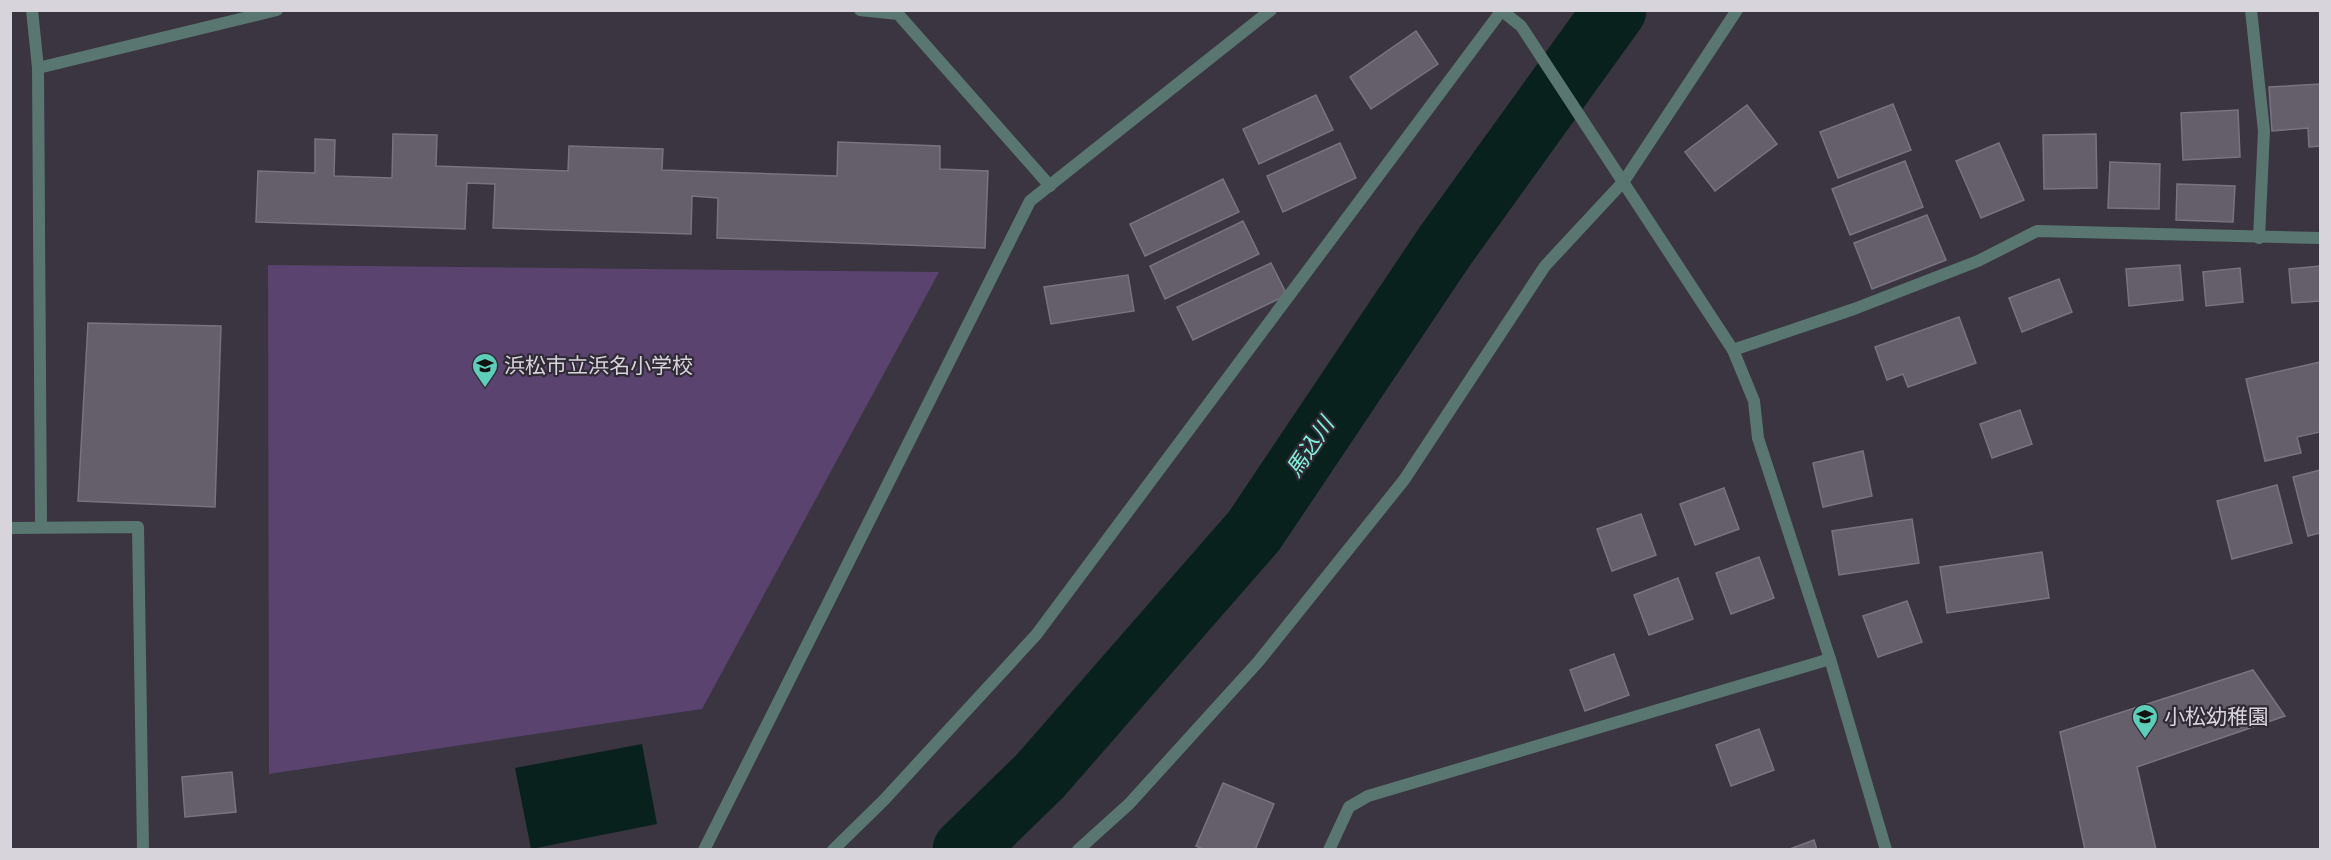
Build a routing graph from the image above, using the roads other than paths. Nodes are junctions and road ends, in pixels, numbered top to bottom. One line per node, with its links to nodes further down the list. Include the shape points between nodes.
1 (32, 10): 8 (street)
2 (277, 10): 8 (street)
3 (860, 10): 10 (street, via 898,14)
4 (1271, 10): 10 (street)
5 (1737, 10): 9 (street)
6 (2251, 10): 11 (street, via 2264,131)
7 (1501, 11): 9 (street, via 1521,26); 19 (street, via 1036,635 884,800)
8 (38, 68): 14 (street)
9 (1624, 181): 13 (street); 20 (street, via 1545,266 1404,480 1258,662 1129,804)
10 (1050, 186): 18 (street, via 1030,201)
11 (2259, 238): 12 (street); 13 (street, via 2037,231 1947,273)
12 (2320, 238)
13 (1733, 350): 16 (street, via 1754,401 1758,438)
14 (41, 527): 15 (street); 17 (street, via 138,526)
15 (10, 528)
16 (1830, 659): 21 (street, via 1368,796 1348,807); 22 (street)
17 (143, 849)
18 (704, 849)
19 (833, 849)
20 (1078, 849)
21 (1329, 849)
22 (1886, 849)

